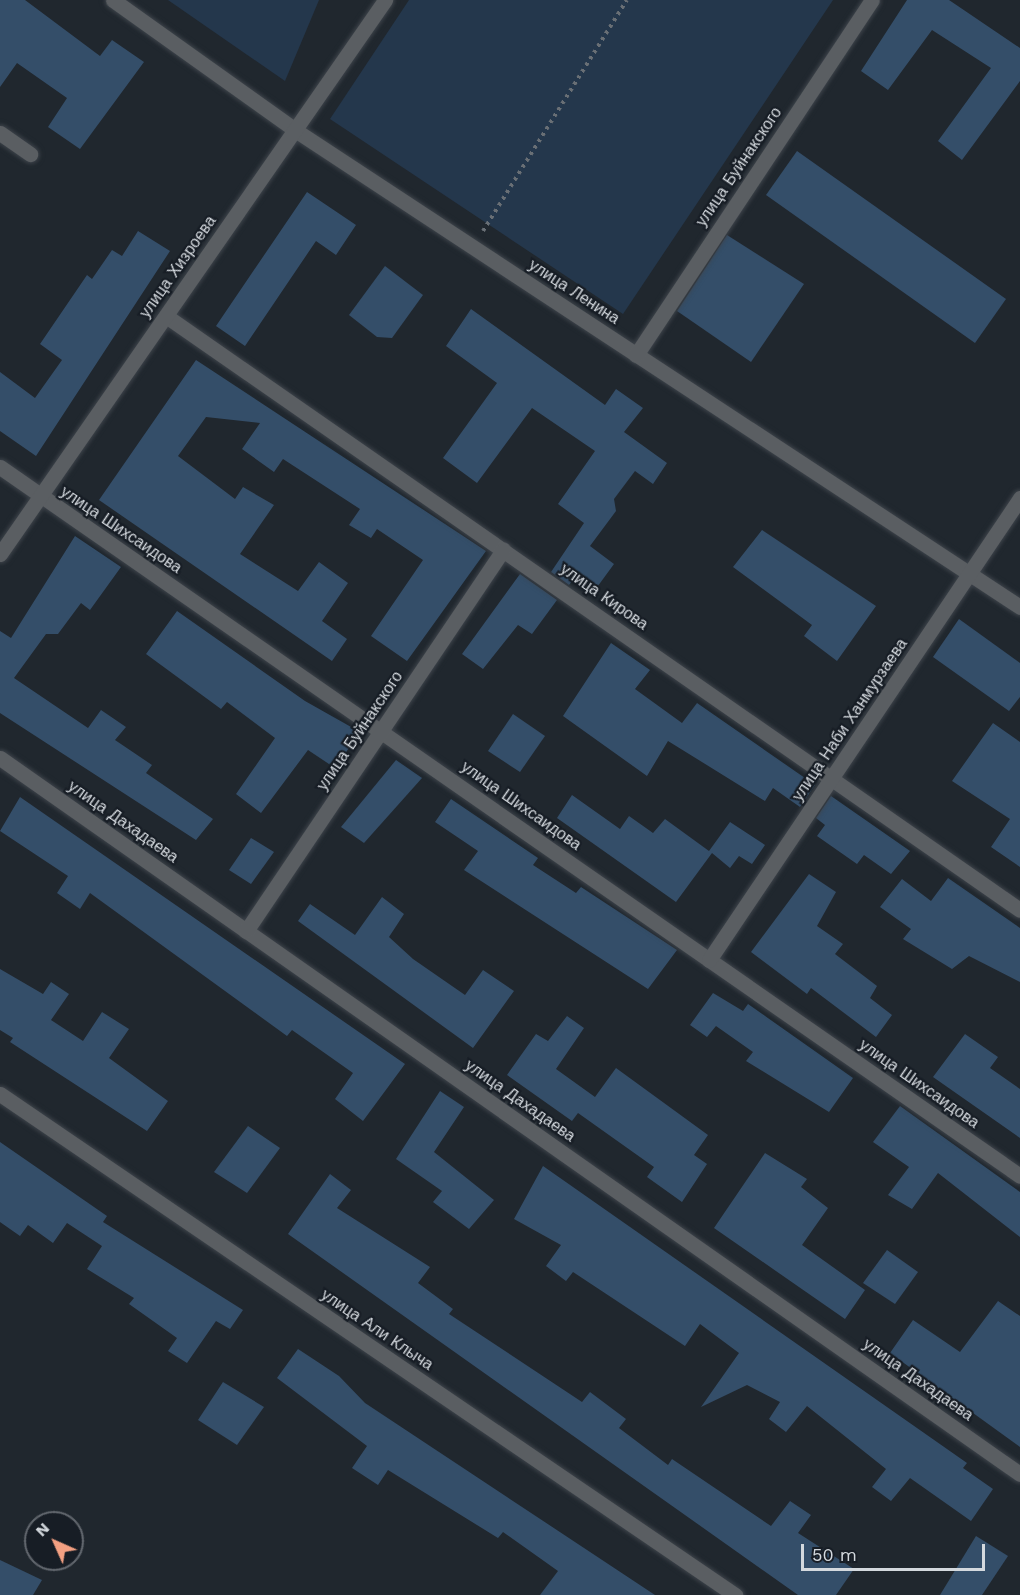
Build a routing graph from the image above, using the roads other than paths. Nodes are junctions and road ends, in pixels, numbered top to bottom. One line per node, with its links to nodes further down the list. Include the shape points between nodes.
1 (113, 0): 4 (street, улица Ленина)
2 (385, 0): 4 (street, улица Хизроева)
3 (872, 0): 8 (street, улица Буйнакского)
4 (295, 130): 7 (street, улица Хизроева); 8 (street, улица Ленина)
5 (0, 133): 6 (street)
6 (30, 154)
7 (165, 316): 10 (street, улица Хизроева); 12 (street, улица Кирова)
8 (636, 355): 14 (street, улица Ленина)
9 (0, 467): 10 (street, улица Шихсаидова)
10 (40, 496): 13 (street, улица Хизроева); 16 (street, улица Шихсаидова)
11 (1020, 498): 14 (street, улица Наби Ханмурзаева)
12 (503, 550): 16 (street, улица Буйнакского); 18 (street, улица Кирова)
13 (0, 554)
14 (970, 574): 15 (street, улица Ленина); 18 (street, улица Наби Ханмурзаева)
15 (1020, 607)
16 (382, 731): 20 (street, улица Буйнакского); 21 (street, улица Шихсаидова)
17 (0, 758): 20 (street, улица Дахадаева)
18 (832, 778): 19 (street, улица Кирова); 21 (street, улица Наби Ханмурзаева)
19 (1020, 910)
20 (246, 931): 24 (street, улица Дахадаева)
21 (709, 960): 23 (street, улица Шихсаидова)
22 (0, 1094): 25 (street, улица Али Клыча)
23 (1020, 1176)
24 (1020, 1474)
25 (735, 1595)

